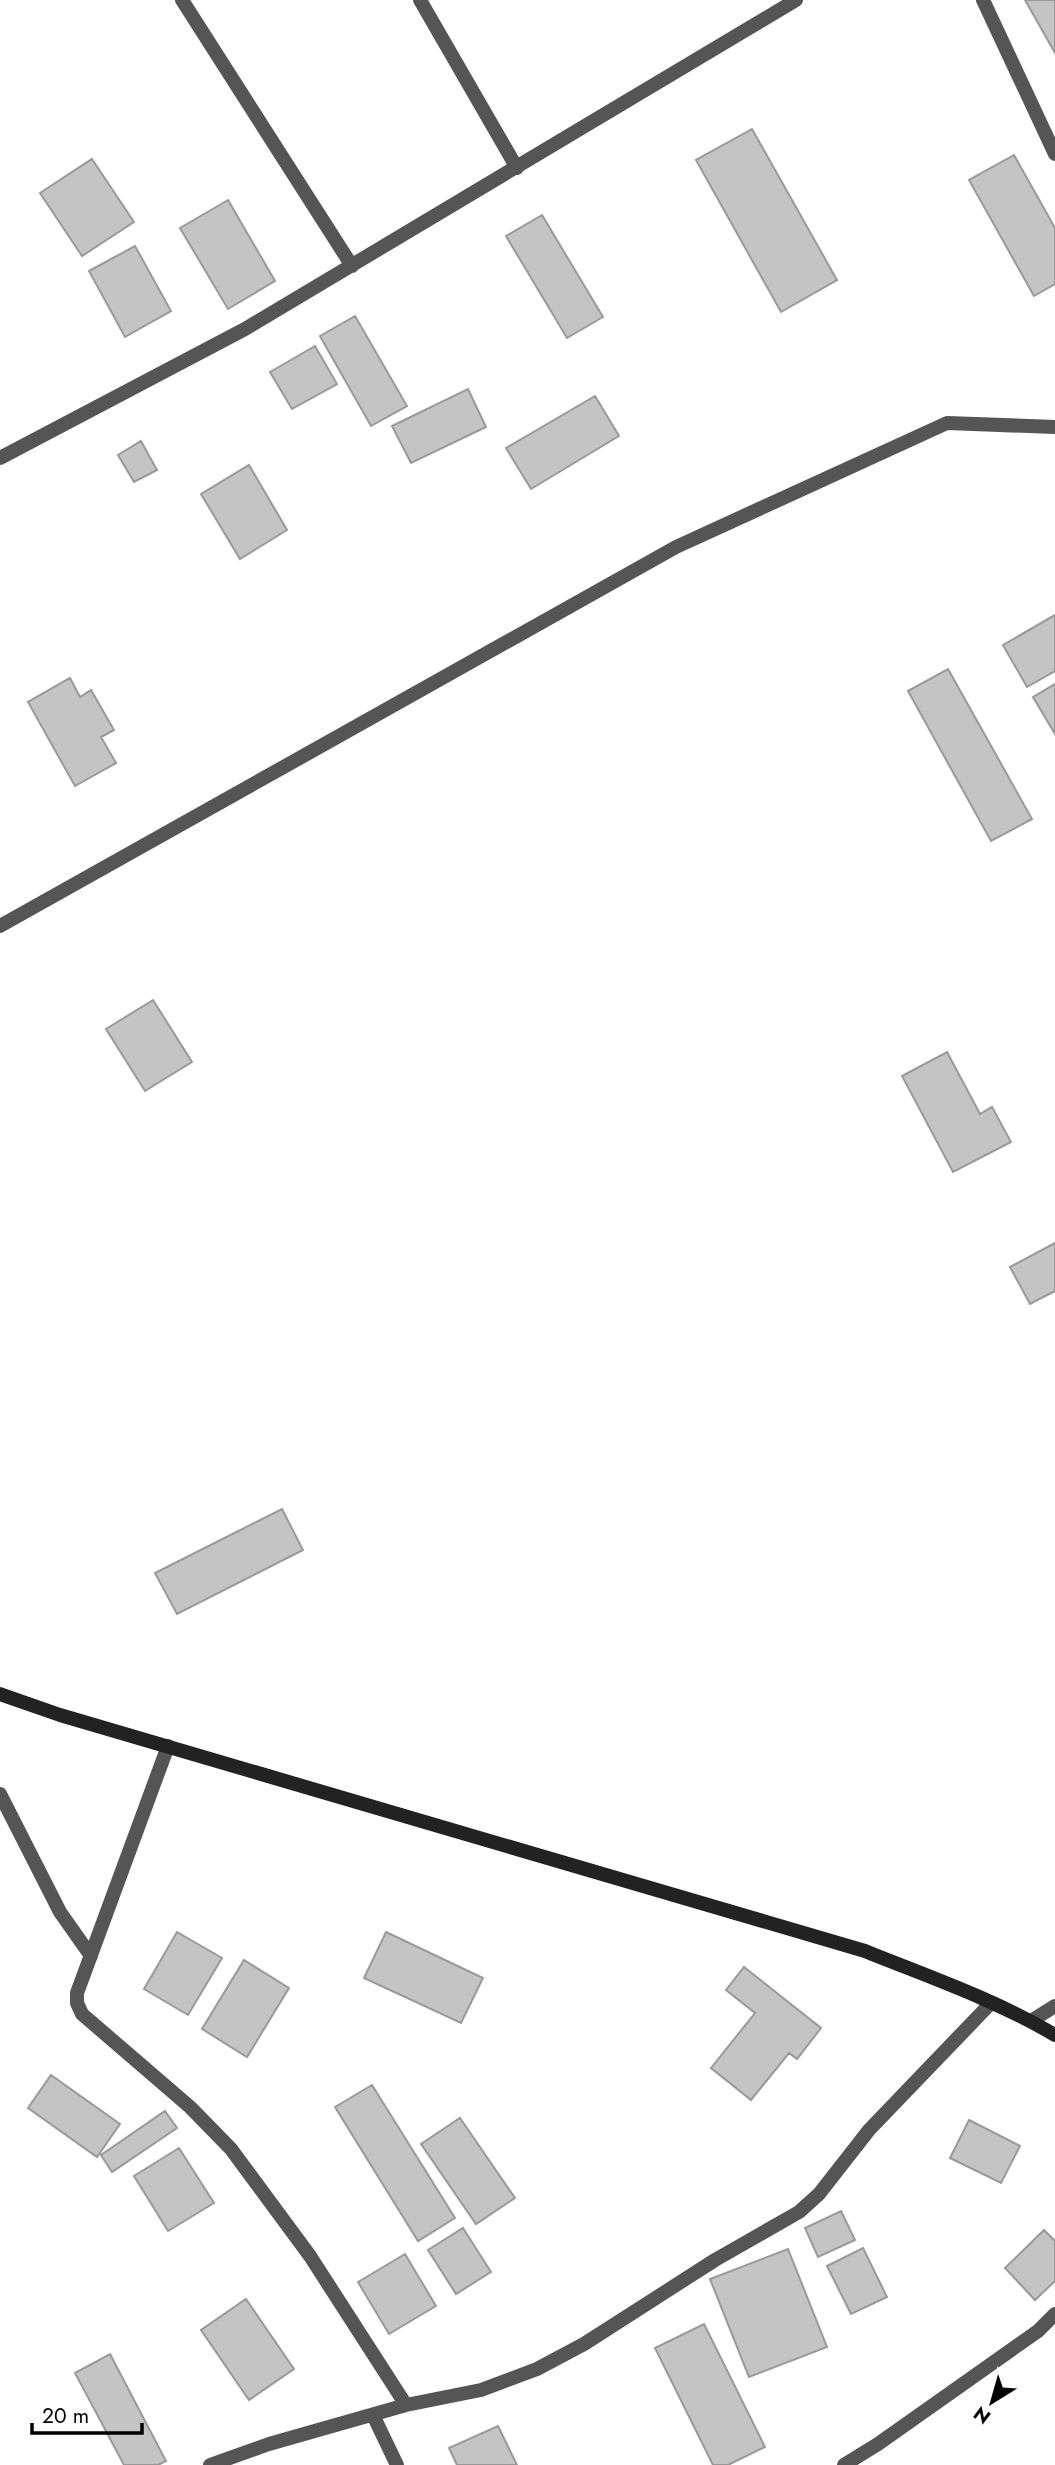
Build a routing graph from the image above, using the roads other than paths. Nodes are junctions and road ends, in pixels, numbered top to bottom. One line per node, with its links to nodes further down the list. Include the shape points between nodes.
1 (182, 0): 7 (street)
2 (420, 0): 6 (street)
3 (796, 0): 6 (street)
4 (983, 0): 5 (street)
5 (1055, 154)
6 (517, 168): 7 (street)
7 (352, 266): 9 (street, via 246,329)
8 (1055, 427): 10 (street, via 947,423 676,547)
9 (0, 458)
10 (0, 926)
11 (0, 1693): 12 (main road)
12 (168, 1746): 14 (street); 15 (main road, via 864,1951)
13 (0, 1794): 14 (street, via 61,1912)
14 (91, 1956): 20 (street, via 77,1993 82,2014 231,2149 310,2256)
15 (991, 2003): 17 (main road); 20 (street, via 869,2130 799,2213 537,2369 481,2390)
16 (1055, 2007): 17 (street)
17 (1031, 2021): 18 (main road)
18 (1055, 2035)
19 (1055, 2314): 24 (street, via 1038,2331)
20 (406, 2405): 21 (street)
21 (373, 2415): 22 (street); 23 (street)
22 (210, 2465)
23 (397, 2465)
24 (844, 2465)

